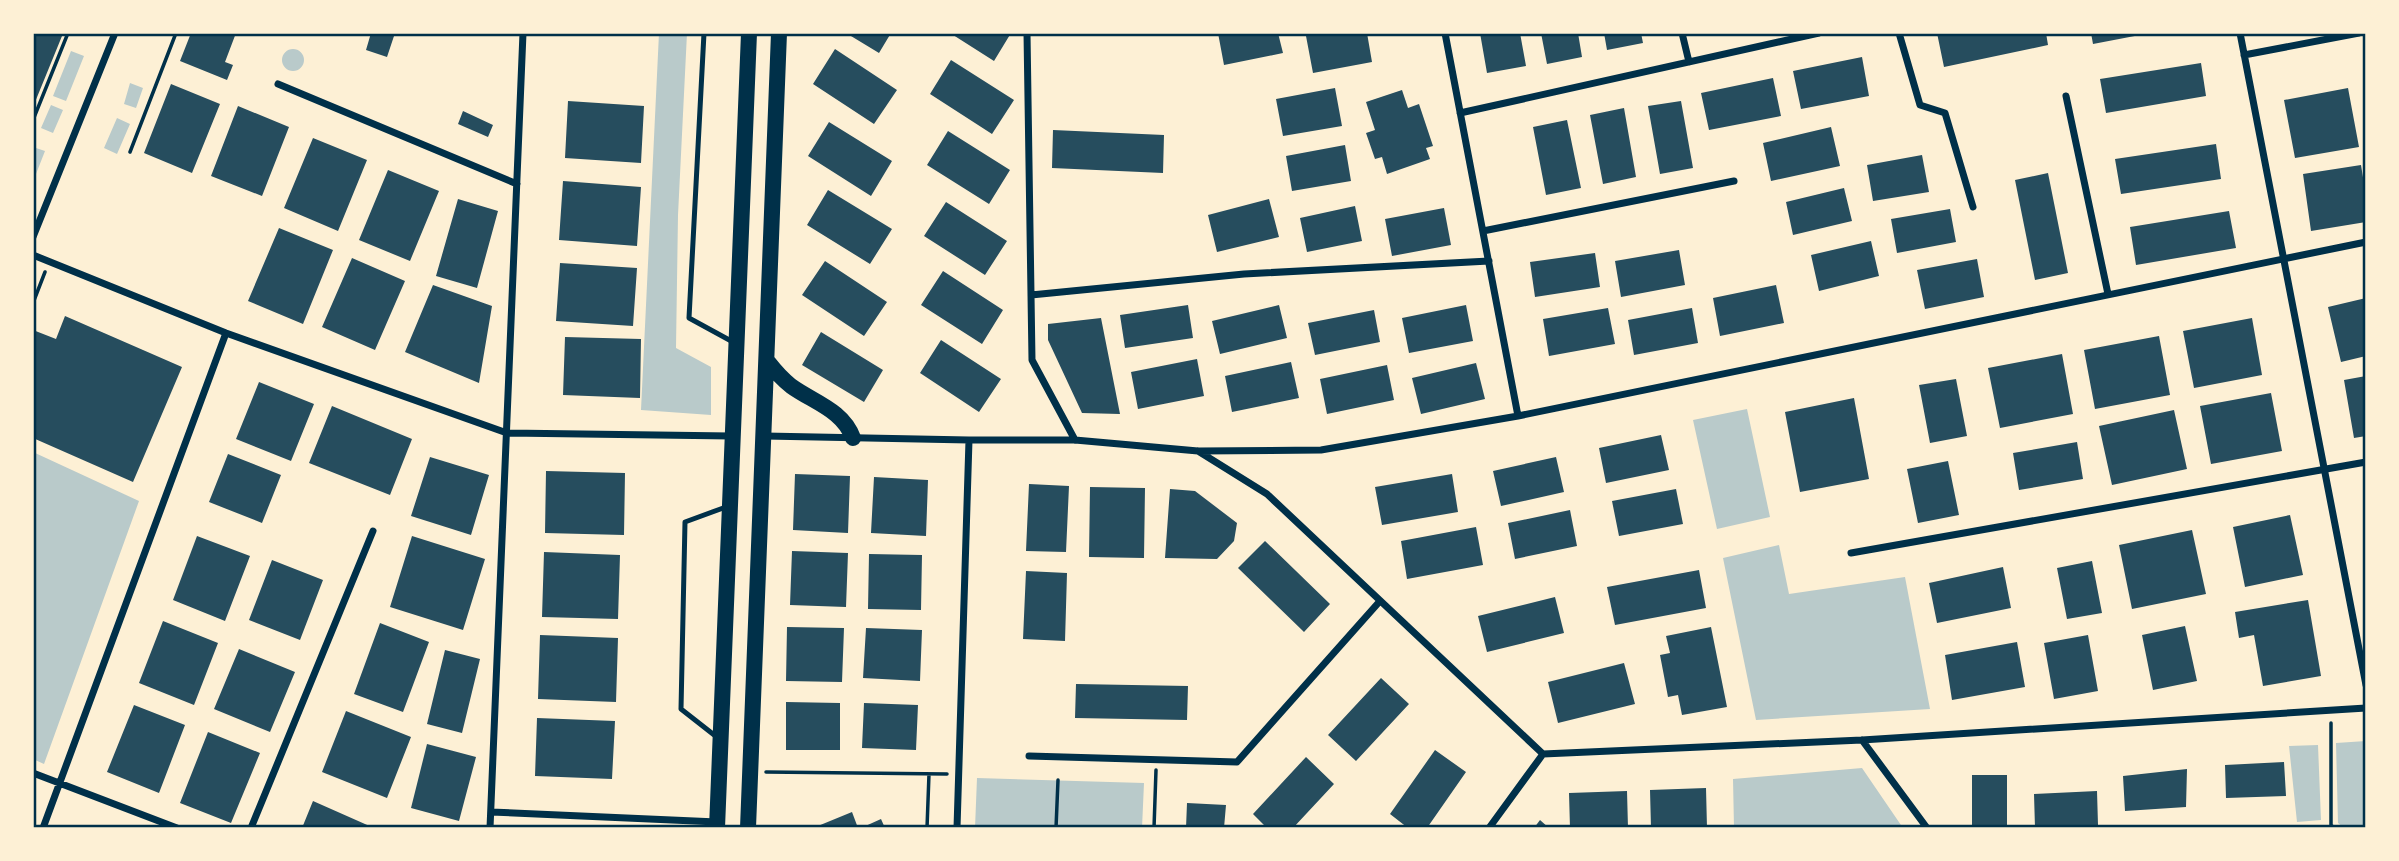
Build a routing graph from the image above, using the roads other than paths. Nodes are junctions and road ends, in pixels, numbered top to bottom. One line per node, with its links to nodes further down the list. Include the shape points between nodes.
1 (115, 33): 22 (street)
2 (523, 33): 19 (street)
3 (704, 33): 30 (lane, via 689,318)
4 (749, 33): 30 (main road)
5 (779, 33): 31 (main road)
6 (1027, 33): 28 (street)
7 (1445, 33): 17 (street)
8 (1682, 33): 14 (street)
9 (1819, 33): 14 (street)
10 (1899, 33): 20 (street, via 1920,106 1945,113)
11 (2239, 33): 13 (street)
12 (2359, 33): 13 (street)
13 (2244, 55): 25 (street)
14 (1689, 62): 17 (street)
15 (278, 84): 19 (street)
16 (2066, 96): 27 (street)
17 (1461, 113): 21 (street)
18 (1734, 181): 21 (street)
19 (517, 184): 33 (street)
20 (1973, 207)
21 (1483, 231): 26 (street)
22 (33, 237)
23 (2366, 242): 25 (street)
24 (33, 255): 29 (street)
25 (2283, 258): 27 (street); 41 (street)
26 (1489, 261): 28 (street, via 1244,274); 32 (street)
27 (2108, 294): 32 (street)
28 (1031, 295): 38 (street, via 1032,360)
29 (226, 333): 33 (street); 53 (street)
30 (736, 344): 34 (main road)
31 (768, 362): 35 (main road); 36 (main road, via 793,387 840,417)
32 (1518, 416): 39 (street, via 1321,450)
33 (507, 433): 34 (street); 54 (street)
34 (732, 436): 42 (main road)
35 (765, 436): 36 (street); 60 (main road)
36 (853, 438): 37 (street)
37 (969, 440): 38 (street); 61 (street)
38 (1075, 440): 39 (street)
39 (1198, 451): 45 (street, via 1267,495)
40 (2366, 462): 41 (street)
41 (2324, 469): 44 (street); 46 (street)
42 (729, 506): 48 (main road); 48 (lane, via 685,522 681,709)
43 (373, 531): 58 (street)
44 (1851, 553)
45 (1380, 601): 50 (street); 51 (street, via 1237,762)
46 (2366, 685)
47 (2366, 708): 49 (street)
48 (720, 740): 55 (main road)
49 (1862, 740): 50 (street); 63 (street)
50 (1543, 754): 62 (street)
51 (1030, 756)
52 (33, 773): 53 (street)
53 (60, 783): 56 (street); 57 (street)
54 (491, 812): 55 (street); 59 (street)
55 (717, 825)
56 (43, 828)
57 (177, 828)
58 (251, 828)
59 (490, 828)
60 (748, 828)
61 (957, 828)
62 (1489, 828)
63 (1927, 828)

